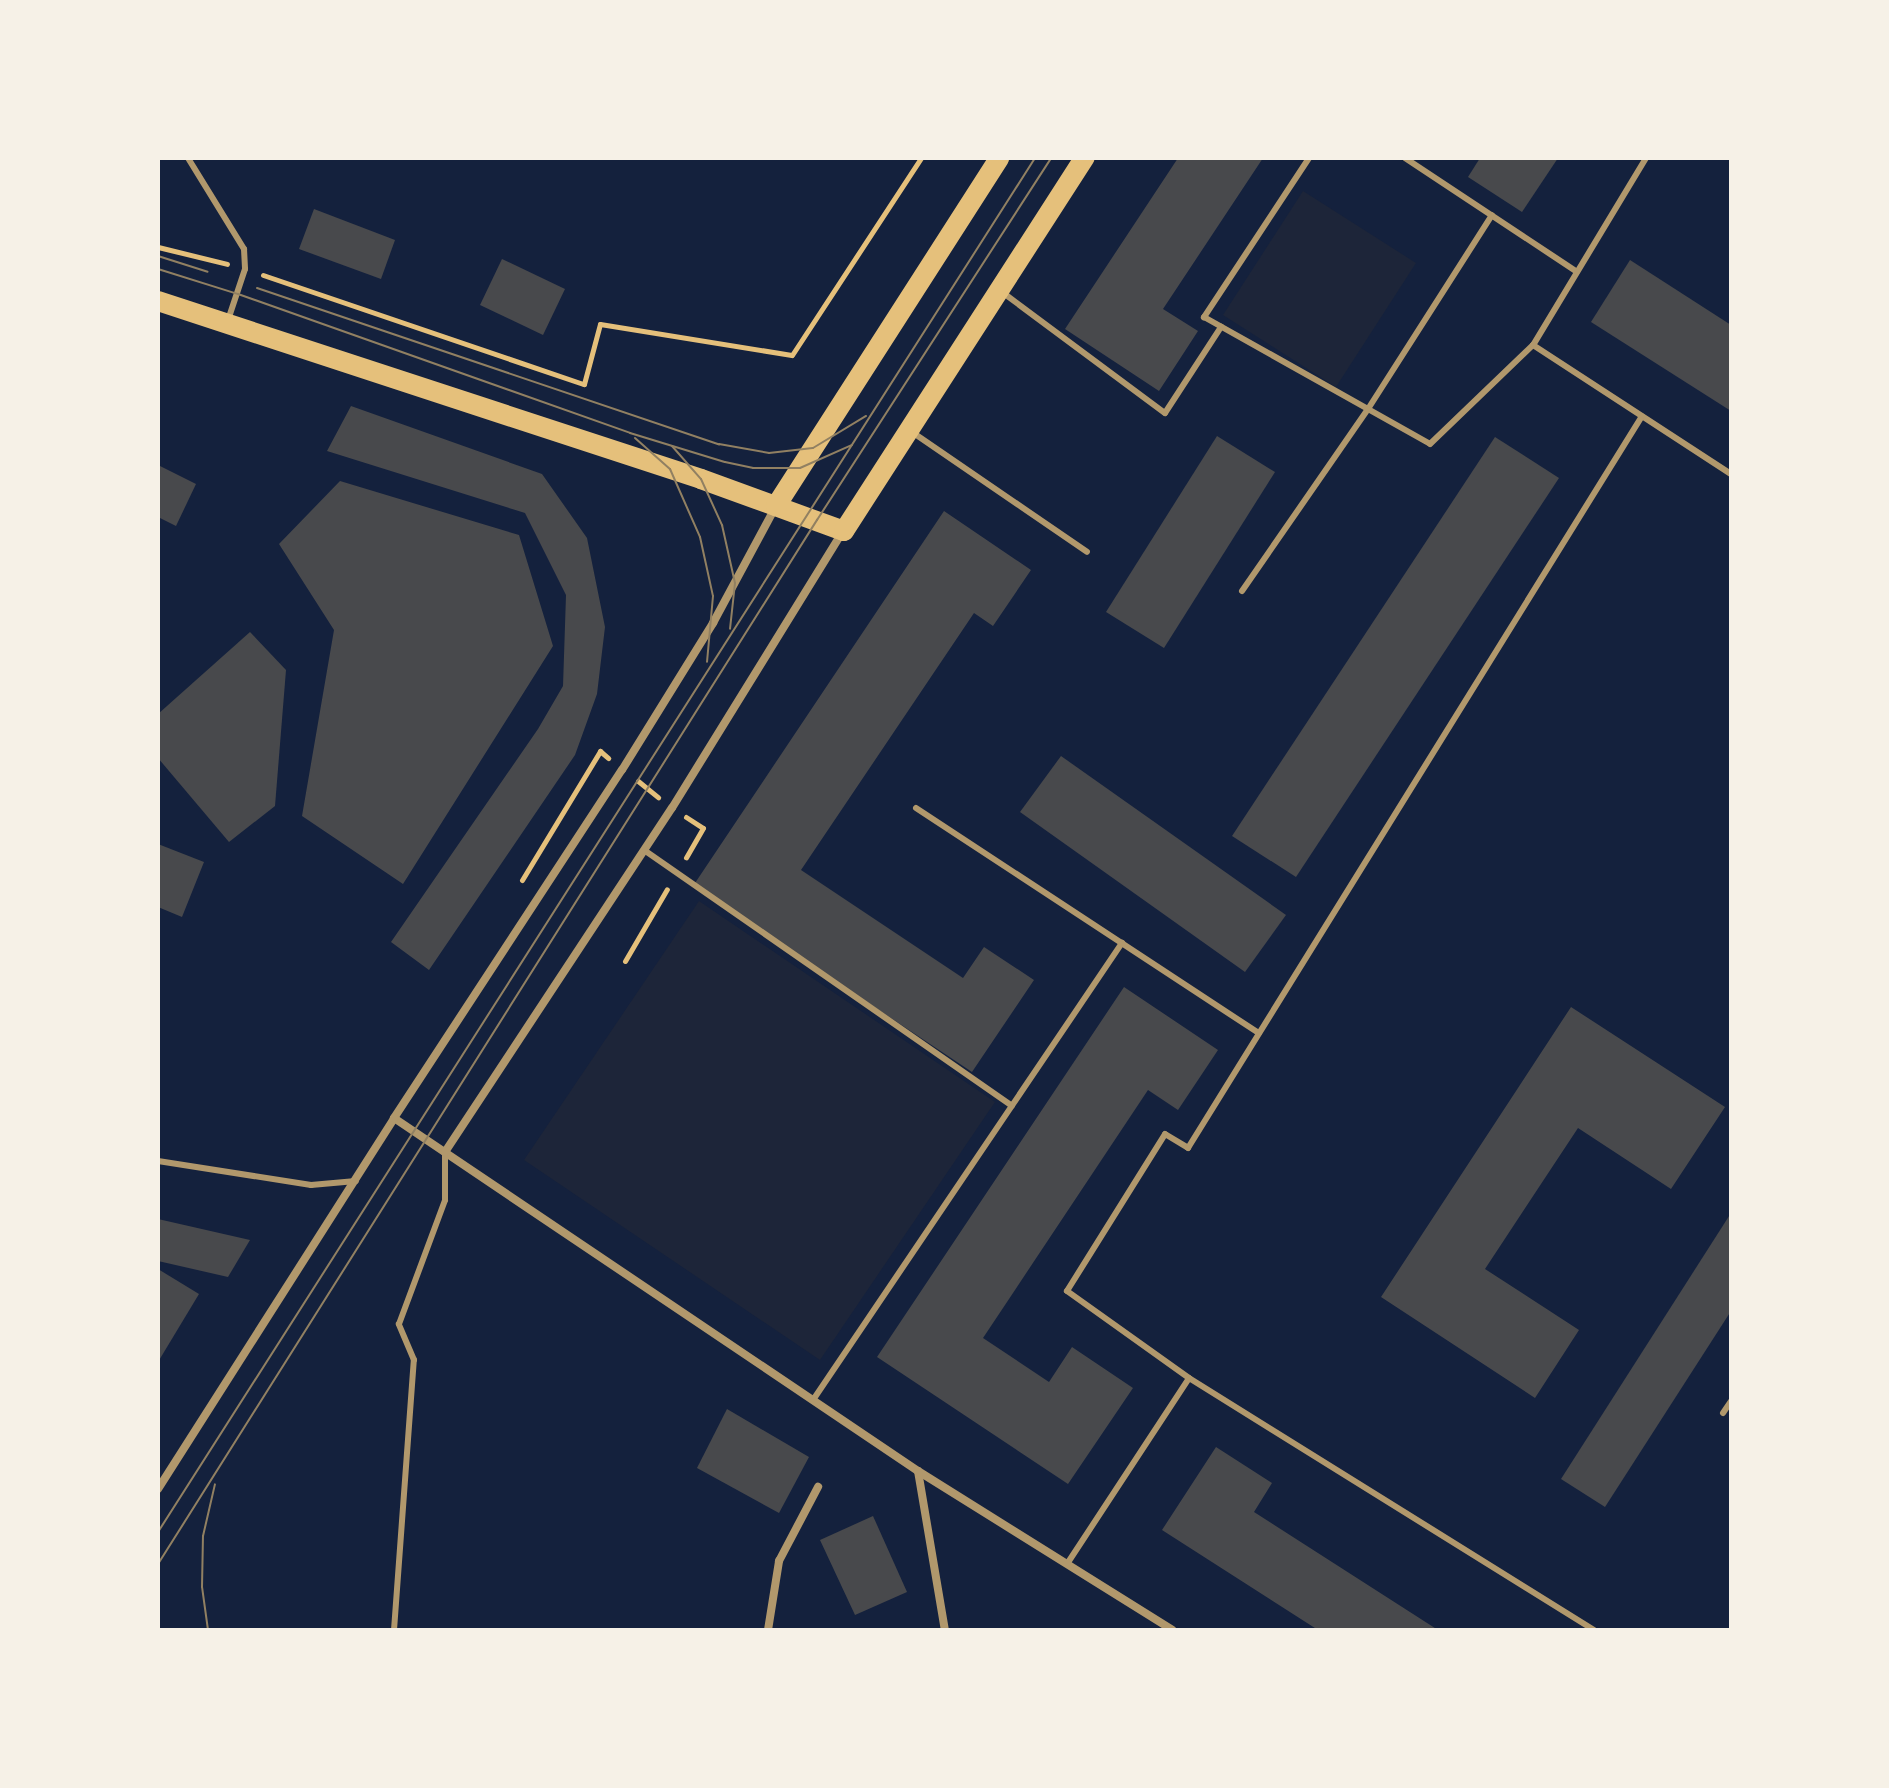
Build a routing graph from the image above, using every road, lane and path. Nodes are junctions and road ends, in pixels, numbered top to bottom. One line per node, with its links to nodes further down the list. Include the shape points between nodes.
1 (188, 158): 10 (lane, via 244,249)
2 (921, 158): 10 (path, via 792,355 600,324 584,384)
3 (999, 158): 21 (main road)
4 (1084, 158): 12 (main road)
5 (1309, 158): 15 (lane, via 1204,317)
6 (1405, 158): 8 (lane)
7 (1646, 158): 11 (lane)
8 (1492, 215): 11 (lane); 17 (lane)
9 (158, 247): 10 (path)
10 (245, 269): 14 (lane)
11 (1577, 272): 16 (lane)
12 (999, 290): 15 (lane, via 1165,413); 19 (main road)
13 (158, 301): 14 (main road)
14 (227, 324): 21 (main road)
15 (1221, 327): 17 (lane)
16 (1533, 345): 17 (lane, via 1430,444); 18 (lane)
17 (1368, 409): 24 (lane)
18 (1642, 416): 20 (lane); 33 (lane)
19 (909, 430): 22 (main road); 23 (lane)
20 (1731, 474)
21 (776, 506): 22 (main road); 25 (street, via 713,623)
22 (844, 531): 26 (street)
23 (1087, 552)
24 (1242, 591)
25 (622, 770): 26 (path); 30 (path, via 600,751); 35 (street)
26 (672, 808): 28 (street); 29 (path, via 703,828)
27 (916, 808): 31 (lane)
28 (644, 850): 29 (lane); 36 (street)
29 (677, 873): 32 (path); 34 (lane)
30 (522, 880)
31 (1122, 943): 33 (lane); 34 (lane)
32 (625, 961)
33 (1259, 1033): 39 (lane, via 1188,1148 1165,1134 1067,1291)
34 (1012, 1106): 40 (lane)
35 (394, 1118): 36 (street); 38 (street)
36 (445, 1152): 40 (street); 47 (lane, via 445,1200 399,1324 414,1360)
37 (158, 1161): 38 (lane, via 311,1185)
38 (357, 1181): 45 (street)
39 (1189, 1378): 46 (lane); 51 (lane)
40 (813, 1400): 43 (street)
41 (1731, 1401): 42 (lane)
42 (1723, 1413)
43 (918, 1471): 46 (street); 49 (street)
44 (818, 1487): 48 (street, via 779,1561)
45 (158, 1489)
46 (1067, 1564): 50 (street)
47 (394, 1630)
48 (768, 1630)
49 (945, 1630)
50 (1172, 1630)
51 (1594, 1630)

